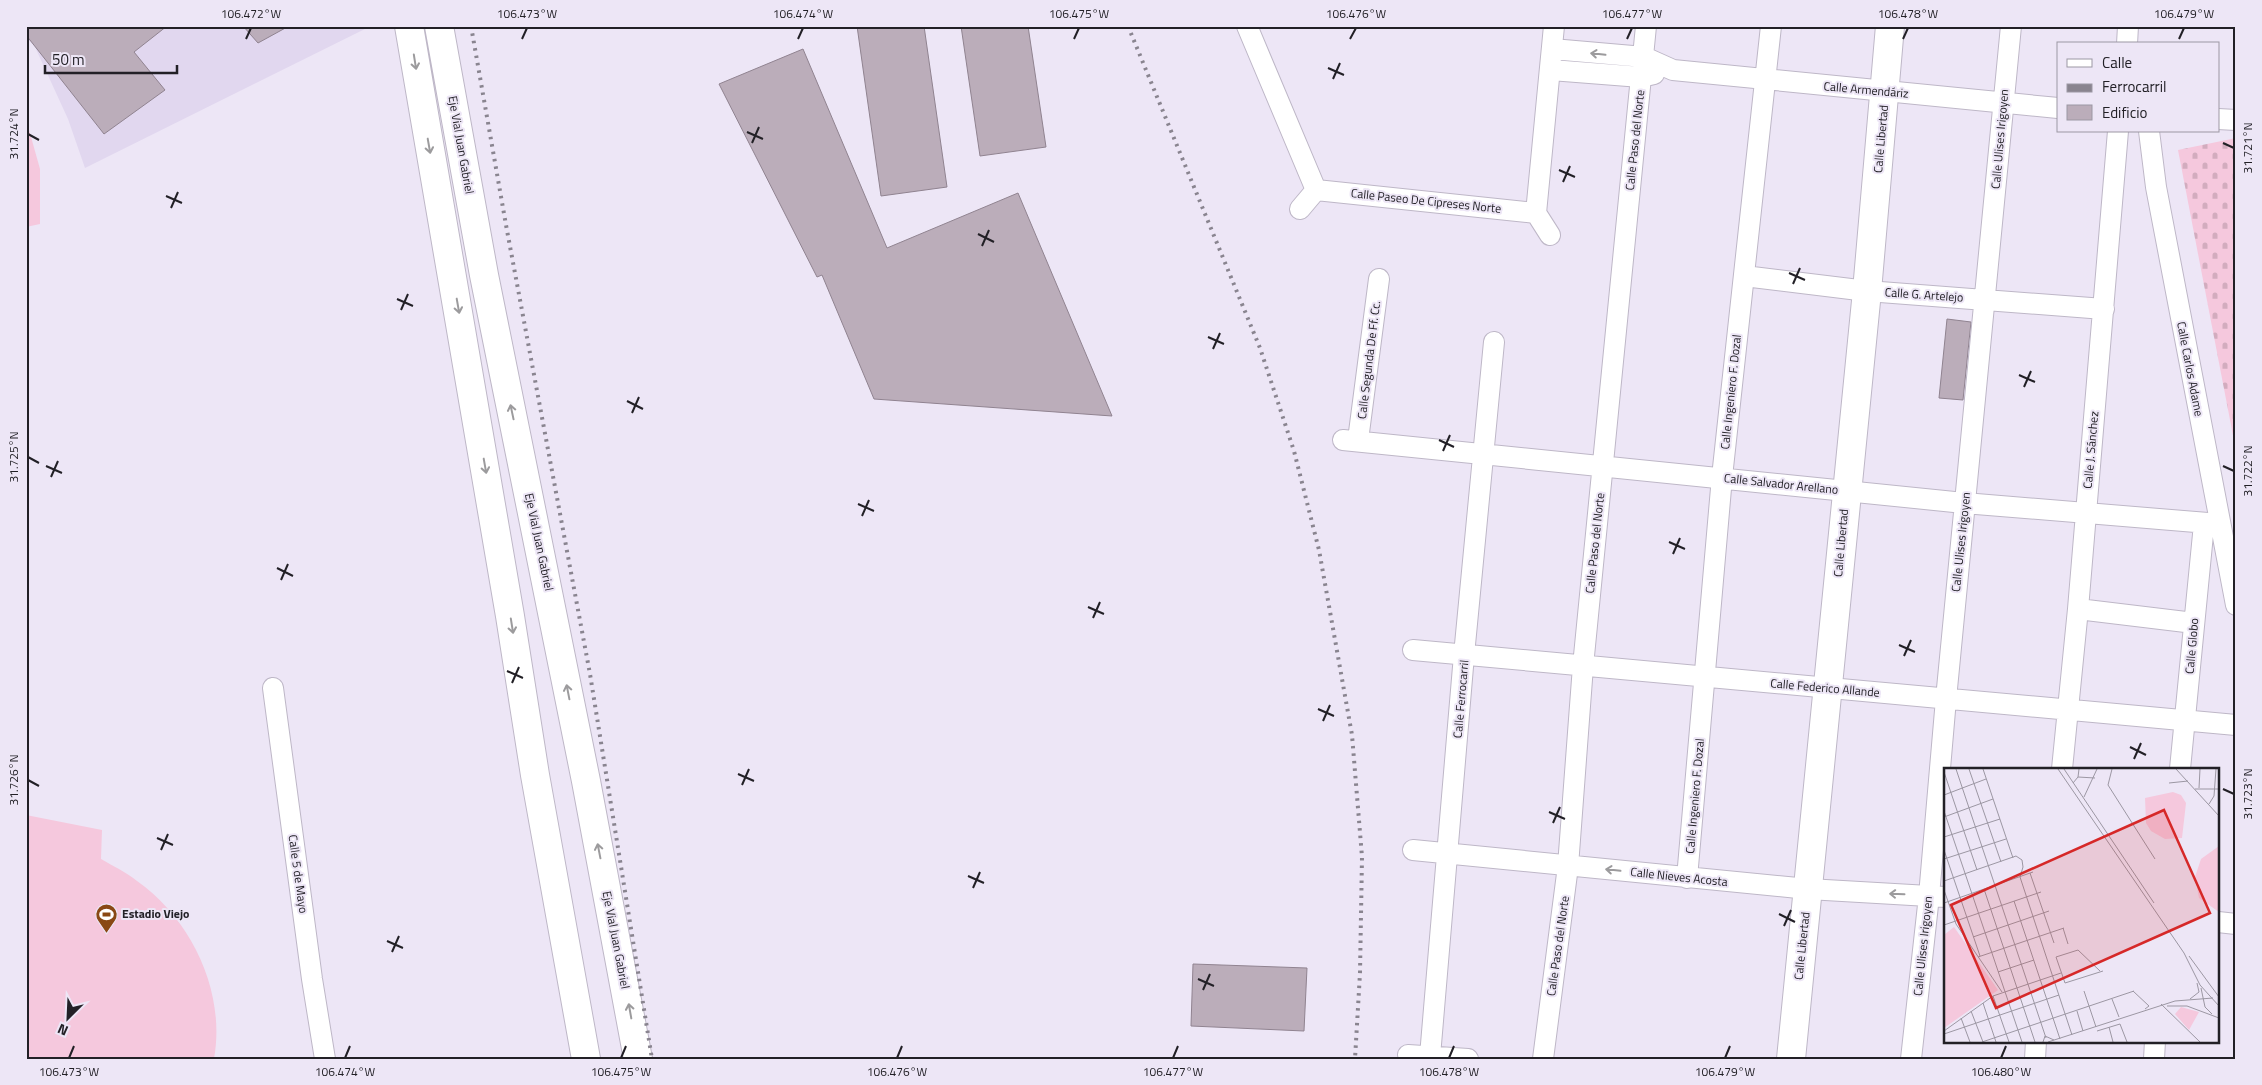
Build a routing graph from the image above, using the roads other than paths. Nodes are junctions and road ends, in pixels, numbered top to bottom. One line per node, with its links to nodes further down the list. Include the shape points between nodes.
1 (409, 26): 72 (main road, one-way to 72)
2 (439, 26): 29 (main road, Eje Vial Juan Gabriel)
3 (457, 26): 29 (main road, via 483,180)
4 (1246, 26): 25 (street)
5 (1554, 26): 12 (street)
6 (1646, 26): 13 (street, Calle Paso del Norte)
7 (1771, 26): 17 (street, Calle Ingeniero F. Dozal)
8 (1890, 26): 18 (main road, Calle Libertad)
9 (2011, 26): 19 (street, Calle Ulises Irigoyen)
10 (2128, 26): 11 (street)
11 (2127, 42)
12 (1552, 49): 13 (street, Calle Armendáriz, one-way to 12); 14 (street)
13 (1644, 57): 15 (street, Calle Armendáriz); 16 (street, Calle Paso del Norte)
14 (1551, 70): 16 (street, Calle Armendáriz); 27 (street)
15 (1674, 70): 16 (street, Calle Armendáriz); 17 (street, Calle Armendáriz)
16 (1641, 77): 38 (street, Calle Paso del Norte)
17 (1766, 81): 18 (street, Calle Armendáriz); 30 (street, Calle Ingeniero F. Dozal)
18 (1885, 92): 19 (street, Calle Armendáriz); 32 (main road, Calle Libertad)
19 (2003, 102): 20 (street, Calle Armendáriz); 33 (street, Calle Ulises Irigoyen)
20 (2057, 108)
21 (2220, 119): 22 (street)
22 (2236, 120)
23 (2118, 132): 34 (street, Calle J. Sánchez)
24 (2149, 132): 43 (street, Calle Carlos Adame)
25 (1316, 190): 26 (street); 27 (street, Calle Paseo De Cipreses Norte)
26 (1300, 209)
27 (1536, 213): 28 (street)
28 (1550, 235)
29 (484, 275): 73 (main road, Eje Vial Juan Gabriel, one-way to 29)
30 (1744, 276): 32 (street, Calle G. Artelejo); 39 (street, Calle Ingeniero F. Dozal)
31 (1379, 279): 36 (street, Calle Segunda De Ff. Cc.)
32 (1867, 291): 33 (street, Calle G. Artelejo); 40 (main road, Calle Libertad)
33 (1985, 299): 34 (street, Calle G. Artelejo); 41 (street, Calle Ulises Irigoyen)
34 (2104, 309): 42 (street, Calle J. Sánchez)
35 (1494, 342): 37 (street, Calle Ferrocarril)
36 (1351, 440): 37 (street, Calle Salvador Arellano)
37 (1484, 454): 38 (street, Calle Salvador Arellano); 48 (street, Calle Ferrocarril)
38 (1603, 467): 39 (street, Calle Salvador Arellano); 49 (street, Calle Paso del Norte)
39 (1722, 477): 40 (street, Calle Salvador Arellano); 50 (street, Calle Ingeniero F. Dozal)
40 (1846, 490): 41 (street, Calle Salvador Arellano); 52 (main road, Calle Libertad)
41 (1964, 503): 42 (street, Calle Salvador Arellano); 53 (street, Calle Ulises Irigoyen)
42 (2086, 512): 43 (street, Calle Salvador Arellano); 45 (street, Calle J. Sánchez)
43 (2212, 524): 44 (street, Calle Carlos Adame); 46 (street, Calle Globo)
44 (2236, 605)
45 (2078, 609): 46 (street); 54 (street, Calle J. Sánchez)
46 (2194, 623): 55 (street, Calle Globo)
47 (1414, 650): 48 (street, Calle Federico Allande)
48 (1464, 655): 49 (street, Calle Federico Allande); 60 (street, Calle Ferrocarril)
49 (1583, 666): 50 (street, Calle Federico Allande); 61 (street, Calle Paso del Norte)
50 (1705, 677): 52 (street, Calle Federico Allande); 62 (street, Calle Ingeniero F. Dozal)
51 (274, 688): 71 (street, Calle 5 de Mayo)
52 (1828, 688): 53 (street, Calle Federico Allande); 63 (main road, Calle Libertad)
53 (1946, 699): 54 (street, Calle Federico Allande); 64 (street, Calle Ulises Irigoyen)
54 (2068, 710): 55 (street, Calle Federico Allande); 57 (street, Calle J. Sánchez)
55 (2185, 720): 56 (street, Calle Federico Allande); 58 (street, Calle Globo)
56 (2236, 725)
57 (2062, 768)
58 (2180, 768)
59 (1413, 850): 60 (street, Calle Nieves Acosta)
60 (1449, 852): 61 (street, Calle Nieves Acosta); 70 (street, Calle Ferrocarril)
61 (1568, 866): 62 (street, Calle Nieves Acosta, one-way to 61); 75 (street, Calle Paso del Norte)
62 (1687, 878): 63 (street, Calle Nieves Acosta)
63 (1808, 889): 64 (street, Calle Nieves Acosta, one-way to 63); 76 (main road, Calle Libertad)
64 (1937, 896): 77 (street, Calle Ulises Irigoyen)
65 (2220, 922): 66 (street)
66 (2236, 924)
67 (2036, 1042): 78 (street)
68 (2155, 1042): 79 (street)
69 (1408, 1055): 70 (street)
70 (1430, 1056): 74 (street)
71 (325, 1059)
72 (586, 1059)
73 (638, 1059)
74 (1468, 1059)
75 (1542, 1059)
76 (1792, 1059)
77 (1911, 1059)
78 (2034, 1059)
79 (2154, 1059)

